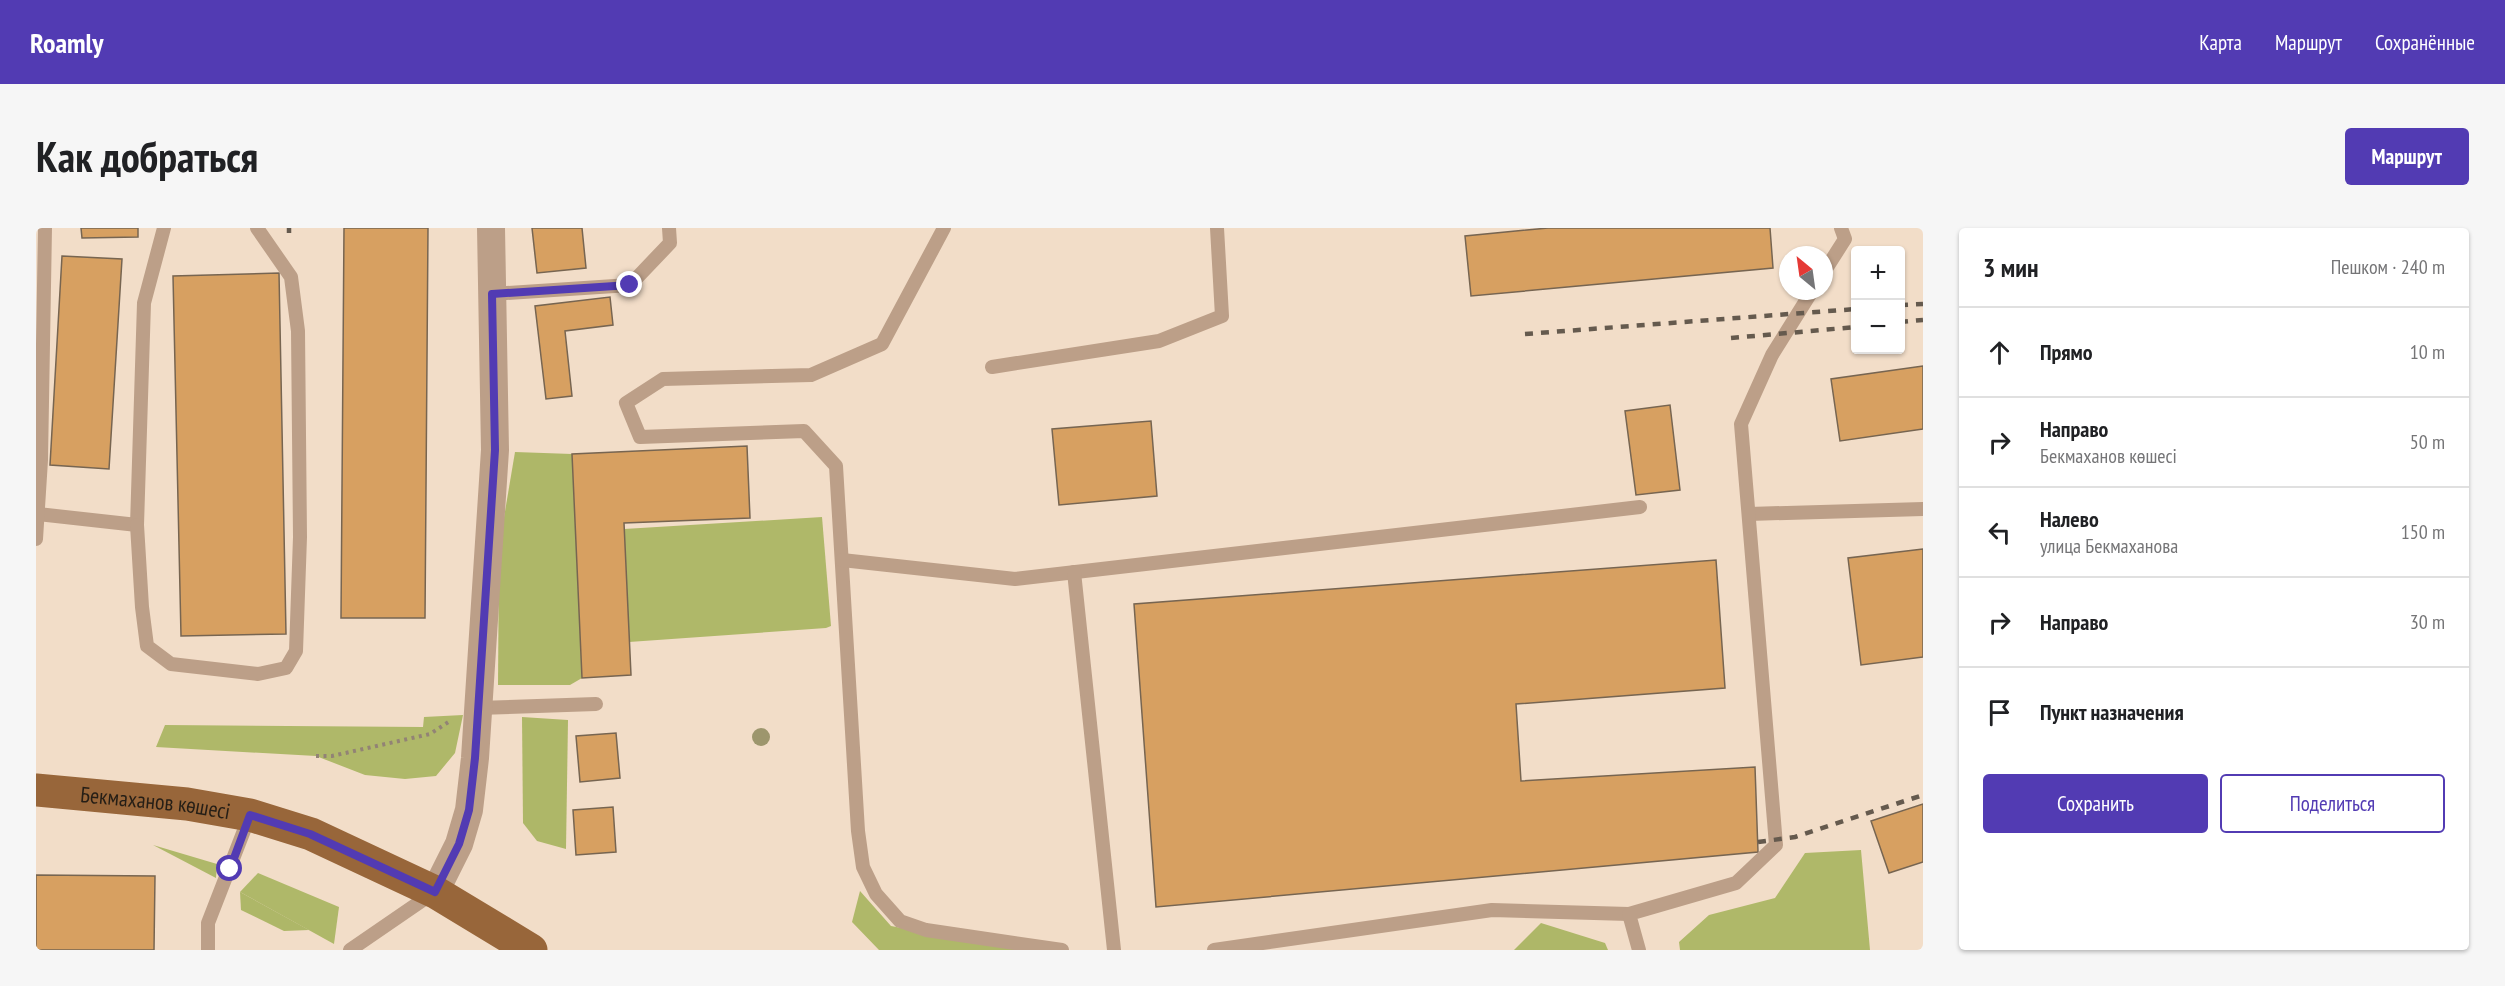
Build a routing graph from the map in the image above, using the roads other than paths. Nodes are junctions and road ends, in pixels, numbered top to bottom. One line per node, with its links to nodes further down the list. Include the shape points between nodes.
1 (45, 228): 13 (lane)
2 (164, 228): 18 (lane, via 144,303)
3 (257, 228): 18 (lane, via 291,277 298,332 300,537 296,651 286,668 258,674 171,664 147,646)
4 (491, 228): 10 (street)
5 (669, 228): 10 (lane, via 670,243 630,285)
6 (944, 228): 20 (lane, via 882,344 811,375 663,379 626,403 640,437 804,431 836,465)
7 (1217, 228): 12 (lane, via 1222,316 1159,341)
8 (1841, 228): 9 (lane, via 1845,239)
9 (1833, 258)
10 (492, 294): 23 (street, via 495,450)
11 (1806, 300): 17 (lane, via 1772,355 1741,424)
12 (992, 367)
13 (39, 369): 16 (lane)
14 (1640, 507): 21 (lane)
15 (1923, 509): 17 (lane)
16 (38, 514): 18 (lane); 19 (lane)
17 (1749, 514): 27 (lane, via 1776,846 1736,884)
18 (138, 525)
19 (36, 539)
20 (842, 560): 21 (lane, via 1015,579); 31 (lane, via 858,831 863,867 876,894 900,921 926,930)
21 (1074, 572): 32 (lane)
22 (596, 704): 23 (lane)
23 (478, 708): 26 (street, via 469,810 459,844)
24 (36, 790): 25 (main road, Бекмаханов көшесі, via 187,804)
25 (250, 815): 26 (main road, Бекмаханов көшесі, via 310,834); 28 (lane, via 208,923)
26 (435, 892): 29 (lane); 30 (main road, Бекмаханов көшесі)
27 (1629, 914): 33 (lane, via 1492,910); 34 (lane)
28 (208, 950)
29 (350, 950)
30 (531, 950)
31 (1062, 950)
32 (1114, 950)
33 (1214, 950)
34 (1639, 950)

